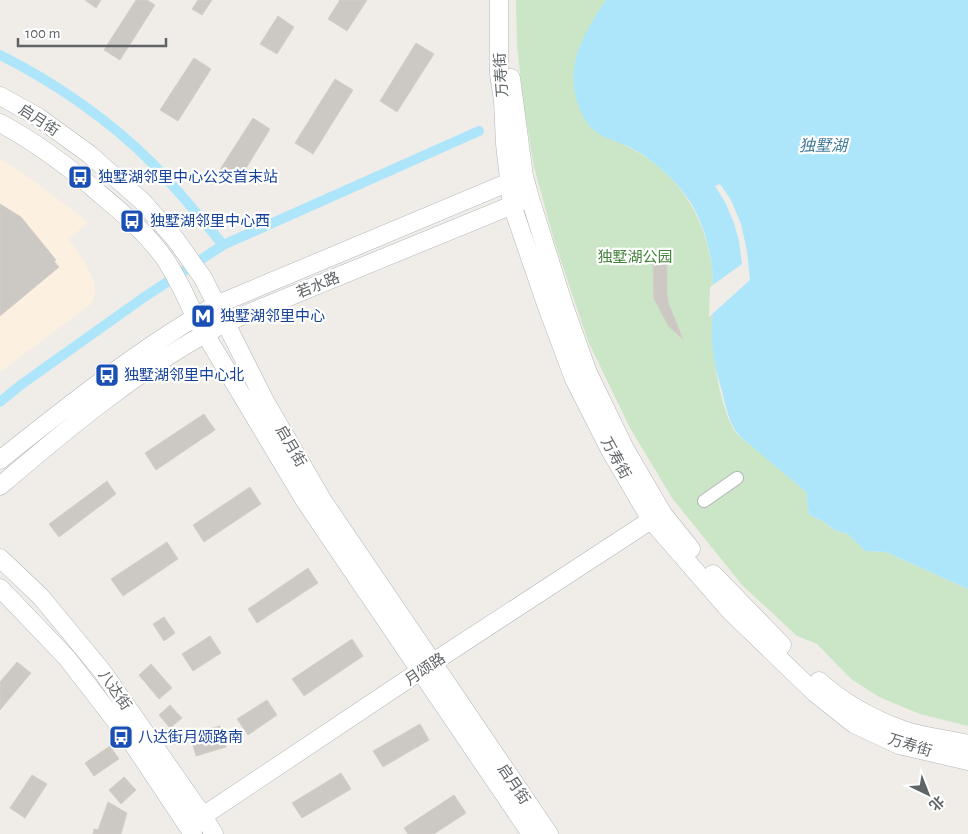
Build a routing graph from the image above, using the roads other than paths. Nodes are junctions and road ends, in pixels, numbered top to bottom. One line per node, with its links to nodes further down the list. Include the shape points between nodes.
1 (499, 0): 4 (street, 万寿街, via 499,74)
2 (507, 0): 4 (street, 万寿街)
3 (0, 96): 9 (street, 启月街, via 38,117 89,154 142,201 184,250 203,278)
4 (509, 99): 6 (street, 万寿街)
5 (0, 123): 10 (street, 启月街, via 60,160 141,229 168,263)
6 (517, 179): 7 (street, 万寿街); 8 (street, 万寿街); 9 (street, 若水路)
7 (530, 198): 8 (street, 若水路); 17 (street, 万寿街, via 588,373)
8 (512, 205): 11 (street, 若水路); 17 (street, 万寿街, via 574,379 610,450)
9 (216, 306): 10 (street, 若水路); 11 (street, 启月街)
10 (195, 317): 12 (street, 启月街); 13 (street, 若水路, via 107,375)
11 (225, 323): 12 (street, 若水路); 20 (street, 启月街, via 323,502)
12 (204, 334): 15 (street, 若水路, via 149,368); 20 (street, 启月街, via 305,501)
13 (0, 460)
14 (737, 478): 16 (street)
15 (0, 486)
16 (704, 500)
17 (657, 517): 20 (street, 月颂路); 21 (street, 万寿街, via 828,689 867,714 904,730); 22 (street, 万寿街, via 730,612 815,693 854,724 899,745)
18 (0, 558): 23 (street, 八达街, via 41,597 102,671)
19 (0, 588): 24 (street, 八达街, via 67,658 131,741)
20 (426, 667): 23 (street, 月颂路); 26 (street, 启月街); 27 (street, 启月街)
21 (968, 744)
22 (968, 761)
23 (203, 816): 24 (street, 月颂路); 25 (street, 八达街)
24 (191, 830)
25 (214, 834)
26 (531, 834)
27 (548, 834)

